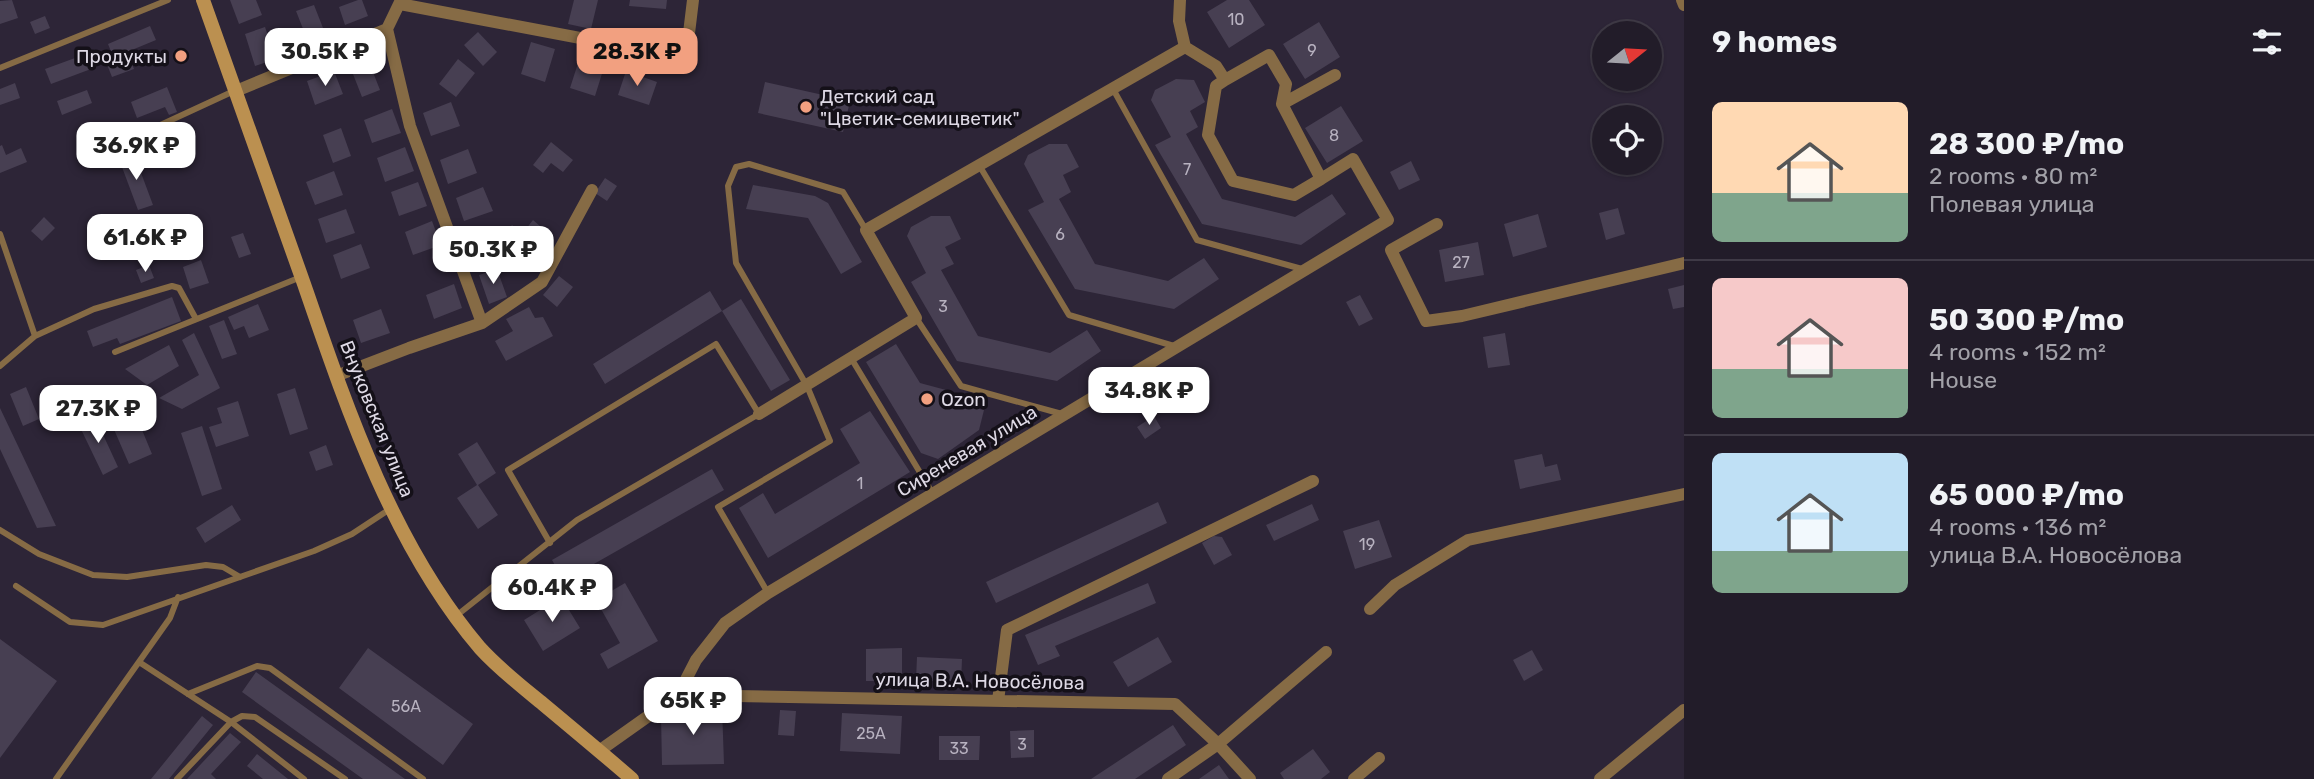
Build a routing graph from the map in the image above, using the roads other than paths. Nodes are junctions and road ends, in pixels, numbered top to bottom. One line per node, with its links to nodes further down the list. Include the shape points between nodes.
1 (168, 0): 10 (lane)
2 (203, 0): 14 (main road, Внуковская улица)
3 (693, 0): 6 (street, via 686,58)
4 (1180, 0): 9 (street)
5 (1682, 0): 7 (street)
6 (401, 2): 8 (street)
7 (1684, 5)
8 (387, 29): 14 (street); 28 (street, via 410,126)
9 (1185, 47): 12 (street, via 1216,66); 13 (street)
10 (0, 68)
11 (1335, 75): 15 (street)
12 (1225, 80): 15 (street, via 1269,55 1286,84); 18 (street, via 1216,86 1208,135 1233,181 1294,195)
13 (1113, 89): 17 (street); 24 (lane, via 1197,240)
14 (236, 90): 16 (lane); 25 (main road, Внуковская улица)
15 (1282, 104): 18 (street)
16 (128, 140)
17 (979, 165): 21 (street); 30 (lane, via 1069,315)
18 (1321, 179): 24 (street, Сиреневая улица, via 1353,159 1388,220)
19 (592, 190): 28 (street, via 542,282)
20 (1437, 224): 23 (street, via 1391,250 1426,321)
21 (866, 230): 26 (street); 35 (lane, via 843,192 750,164 736,167 728,186 736,262)
22 (0, 234): 29 (lane)
23 (1684, 263)
24 (1304, 270): 30 (street, Сиреневая улица)
25 (301, 277): 27 (lane); 34 (main road, Внуковская улица)
26 (916, 318): 32 (street); 36 (lane, via 961,386)
27 (196, 319): 29 (lane, via 178,288 172,286 94,309); 31 (lane)
28 (482, 324): 34 (street)
29 (35, 336): 33 (lane)
30 (1176, 347): 36 (street, Сиреневая улица)
31 (115, 352)
32 (851, 358): 35 (street); 39 (lane)
33 (0, 366)
34 (336, 376): 41 (main road, Внуковская улица)
35 (807, 386): 37 (street); 46 (lane, via 830,441 718,507)
36 (1065, 414): 39 (street, Сиреневая улица)
37 (759, 415): 43 (lane, via 577,520); 43 (lane, via 716,344 508,470)
38 (1314, 481): 54 (street, via 1007,629)
39 (933, 494): 46 (street, Сиреневая улица)
40 (1684, 494): 48 (street, via 1468,540 1395,585)
41 (391, 508): 44 (lane, via 327,546); 49 (main road, Внуковская улица)
42 (0, 530): 44 (lane, via 39,554 93,575 128,577 206,565 223,567)
43 (550, 543): 49 (lane)
44 (240, 577): 47 (lane)
45 (16, 586): 47 (lane, via 70,622 103,625)
46 (768, 593): 53 (street, Сиреневая улица, via 725,623 696,660)
47 (178, 597): 51 (lane, via 170,618)
48 (1370, 609)
49 (456, 617): 58 (main road, Внуковская улица, via 501,670)
50 (1326, 652): 57 (street)
51 (139, 662): 52 (lane); 60 (lane)
52 (188, 694): 56 (lane); 64 (lane, via 257,666 270,668)
53 (678, 695): 54 (street, улица В.А. Новосёлова); 58 (street, Сиреневая улица)
54 (998, 701): 57 (street, улица В.А. Новосёлова, via 1175,704)
55 (1684, 710): 69 (street)
56 (231, 722): 61 (lane); 62 (lane); 63 (lane, via 242,716 255,717)
57 (1218, 744): 66 (street); 67 (street, улица В.А. Новосёлова)
58 (599, 751): 65 (main road, Внуковская улица)
59 (1379, 758): 68 (street)
60 (56, 779)
61 (177, 779)
62 (304, 779)
63 (345, 779)
64 (423, 779)
65 (632, 779)
66 (1168, 779)
67 (1250, 779)
68 (1354, 779)
69 (1600, 779)

